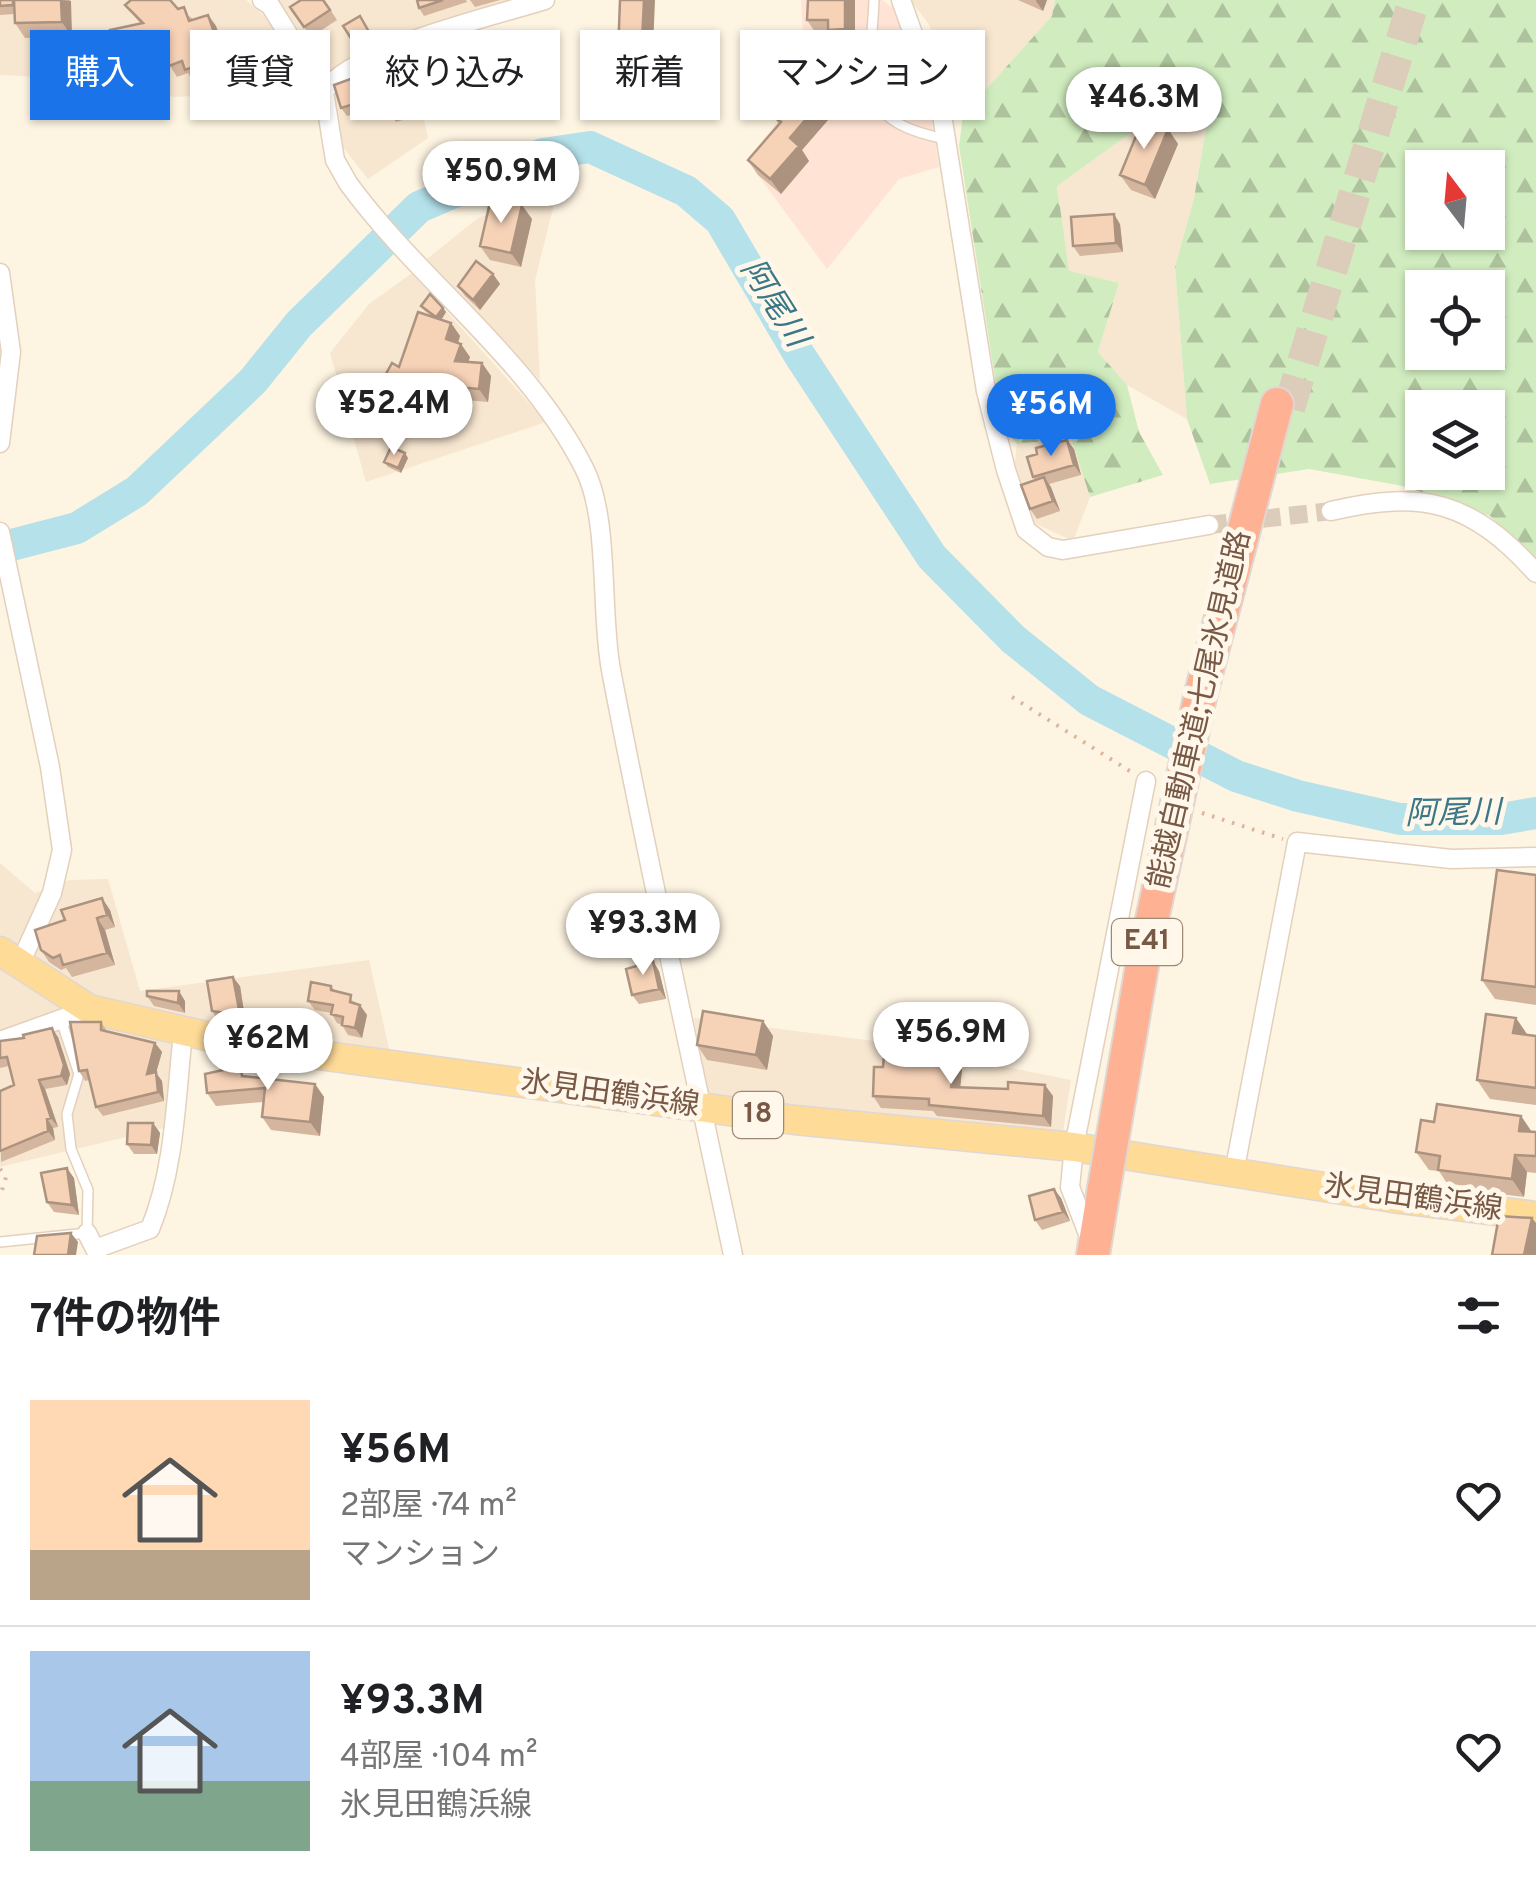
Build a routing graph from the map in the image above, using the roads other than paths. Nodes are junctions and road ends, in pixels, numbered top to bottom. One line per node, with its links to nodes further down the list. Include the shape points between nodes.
1 (545, 0): 6 (street, via 400,45)
2 (874, 0): 8 (lane, via 868,87 875,107 917,133)
3 (900, 0): 8 (street, via 925,58)
4 (268, 2): 5 (street)
5 (285, 30)
6 (330, 82)
7 (329, 120): 23 (street, via 335,160 360,200 515,369 587,472 610,665)
8 (946, 139): 13 (street, via 986,391 1026,530 1063,550)
9 (0, 274): 11 (street, via 11,352)
10 (1283, 406): 29 (highway, 能越自動車道;七尾氷見道路 / E41, via 1206,698)
11 (0, 443)
12 (1331, 512): 15 (street, via 1424,500 1488,524)
13 (1209, 525)
14 (2, 542): 18 (street, via 62,850 52,893)
15 (1536, 572)
16 (1146, 780): 24 (street)
17 (1536, 858): 25 (street, via 1451,860 1298,842)
18 (10, 959): 19 (main road, 氷見田鶴浜線 / 18)
19 (89, 1010): 20 (street); 21 (main road, 氷見田鶴浜線 / 18)
20 (61, 1020): 22 (street); 27 (lane, via 79,1074 67,1114 71,1149 88,1190)
21 (184, 1033): 23 (main road, 氷見田鶴浜線 / 18); 27 (street, via 150,1229 94,1249)
22 (0, 1042)
23 (702, 1107): 24 (main road, 氷見田鶴浜線 / 18); 30 (street)
24 (1074, 1147): 25 (main road, 氷見田鶴浜線 / 18); 29 (street, via 1070,1187)
25 (1234, 1173): 26 (main road, 氷見田鶴浜線 / 18)
26 (1536, 1216)
27 (86, 1232): 28 (lane)
28 (0, 1242)
29 (1096, 1250)
30 (733, 1255)

